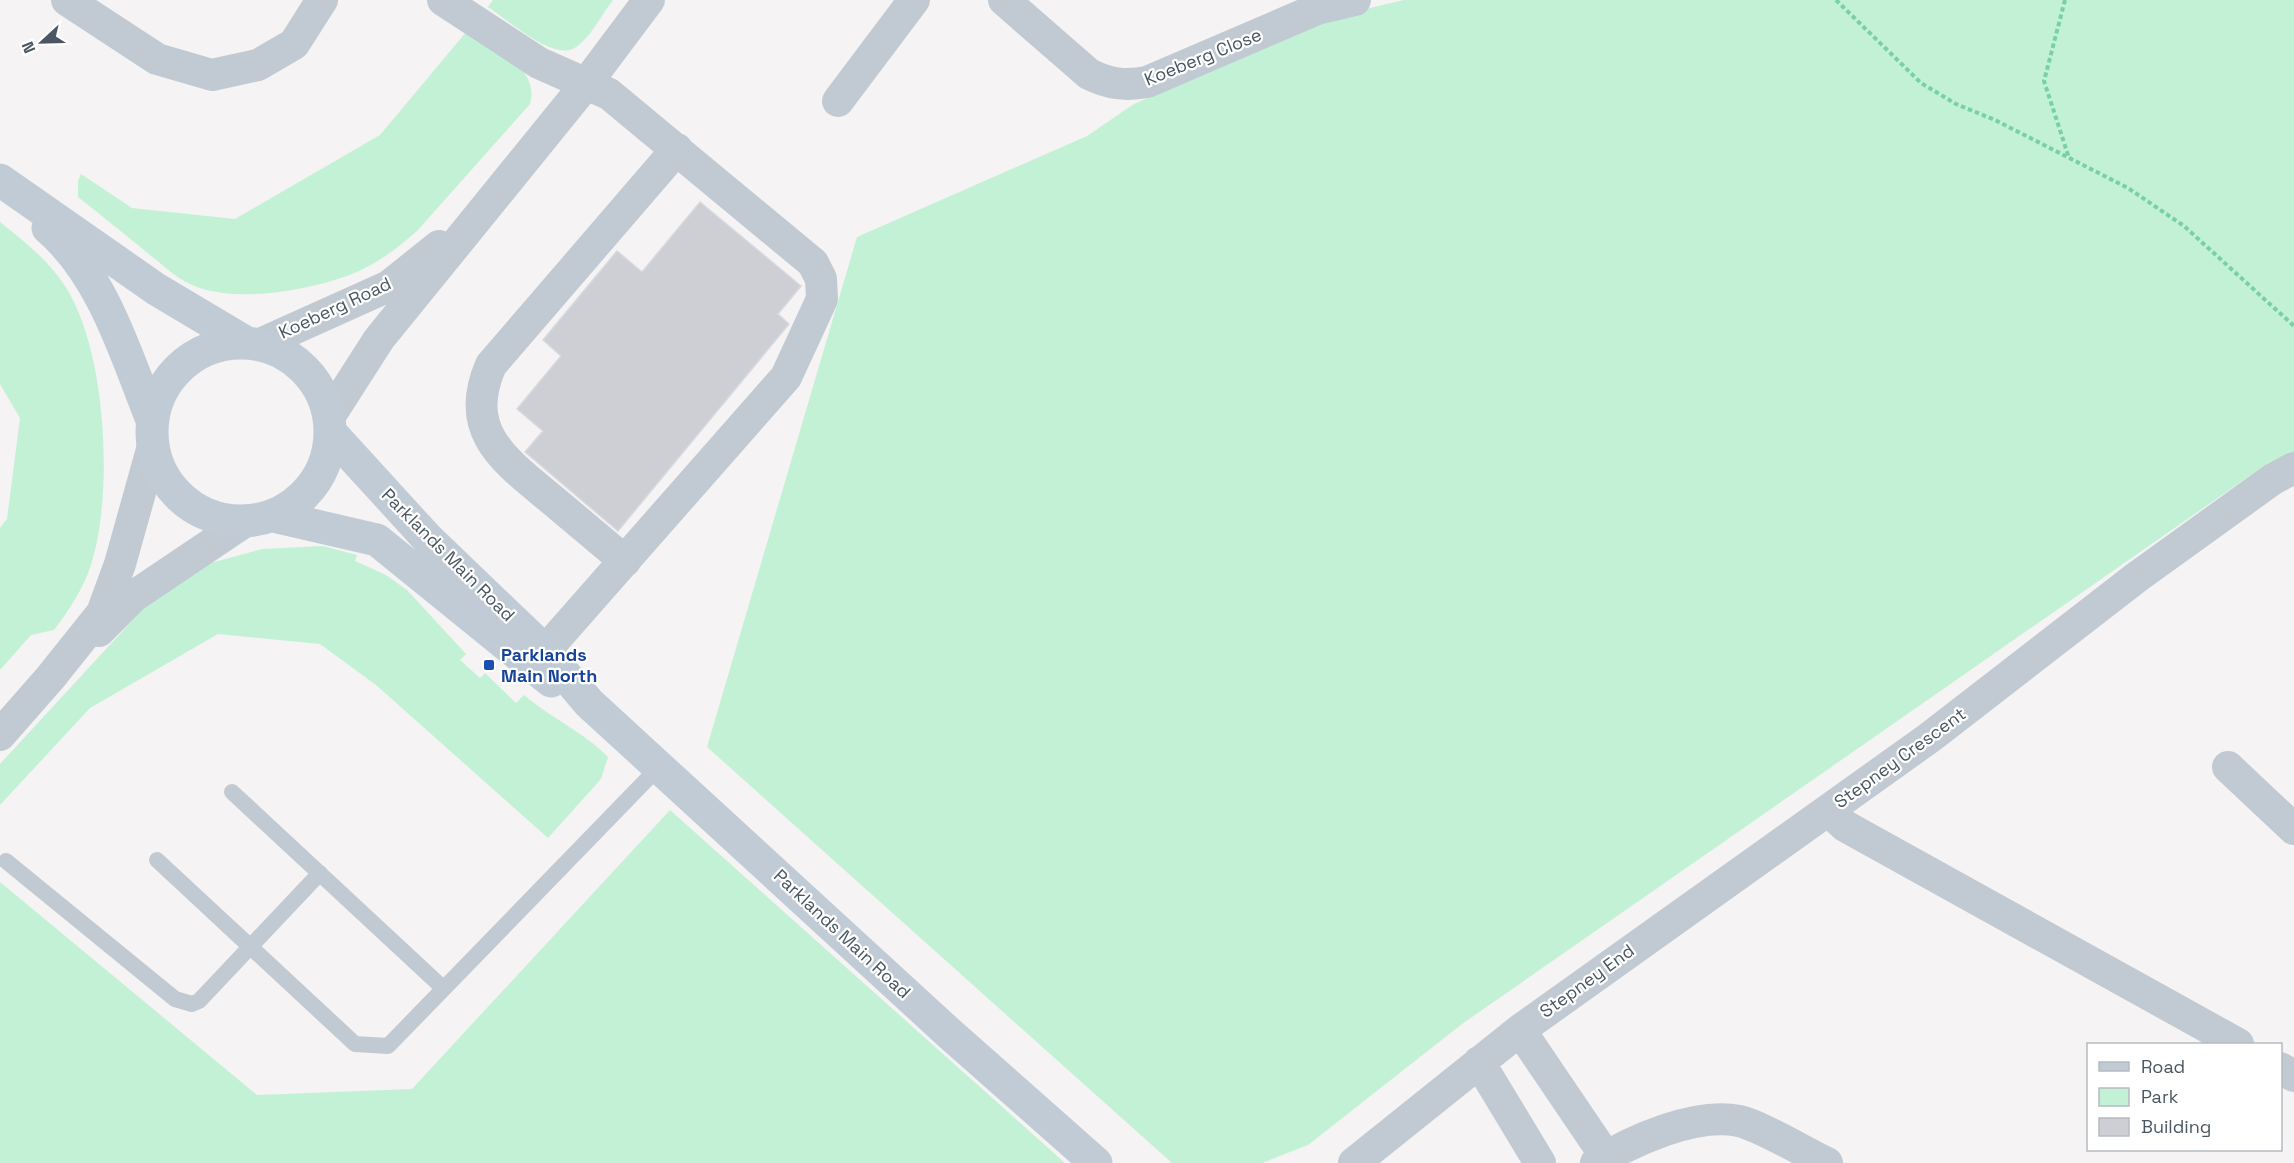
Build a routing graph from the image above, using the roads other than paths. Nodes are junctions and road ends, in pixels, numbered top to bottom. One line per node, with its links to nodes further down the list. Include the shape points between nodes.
1 (67, 0): 2 (street, via 157,59 212,75 258,65 294,44)
2 (322, 0)
3 (443, 0): 8 (street, via 539,63)
4 (649, 0): 8 (street, Koeberg Road)
5 (914, 0): 9 (street)
6 (1004, 0): 7 (street, Koeberg Close, via 1089,74 1125,85 1147,81 1317,9)
7 (1355, 0)
8 (586, 84): 10 (street, via 609,94); 13 (street, Koeberg Road)
9 (838, 101)
10 (677, 149): 19 (street, via 491,365 481,396 485,429 504,460); 19 (street, via 813,263 821,279 822,299 786,377)
11 (0, 180): 14 (street, via 156,289)
12 (0, 188): 16 (street, via 64,242 97,293 121,340)
13 (490, 199): 14 (street, Koeberg Road, via 424,260 389,286); 15 (street, Koeberg Road, via 379,339)
14 (252, 343): 15 (street, via 279,350 297,362 323,396); 16 (street, via 223,343 183,363 168,379 158,399)
15 (330, 425): 18 (street, via 327,459 315,483 296,503); 20 (street, Parklands Main Road, via 427,538)
16 (152, 433): 18 (street, via 158,467 184,501 223,520); 21 (street, via 120,564 102,613)
17 (2294, 468): 27 (street, Stepney Crescent, via 2137,577 1929,738)
18 (258, 519): 21 (street, via 134,596); 22 (street, Parklands Main Road, via 377,540 507,648 557,686)
19 (625, 561): 20 (street)
20 (545, 651): 22 (street, Parklands Main Road)
21 (50, 678): 23 (street)
22 (589, 703): 24 (street, Parklands Main Road)
23 (0, 735)
24 (659, 766): 33 (lane); 38 (street, Parklands Main Road)
25 (2228, 767): 28 (street)
26 (232, 792): 31 (lane)
27 (1828, 810): 34 (street, Stepney End); 35 (street, Stepney Crescent, via 1845,826)
28 (2294, 829)
29 (158, 860): 32 (lane)
30 (6, 861): 32 (lane, via 175,999 185,1003 199,1001)
31 (320, 873): 32 (lane); 33 (lane)
32 (250, 946): 33 (lane, via 355,1044 388,1046)
33 (443, 988)
34 (1520, 1030): 36 (street, Stepney End); 37 (street)
35 (2236, 1043)
36 (1479, 1062): 39 (street, Stepney End); 40 (street)
37 (1601, 1160): 41 (street, via 1667,1131 1710,1118 1741,1122)
38 (1096, 1163)
39 (1354, 1163)
40 (1540, 1163)
41 (1827, 1163)

